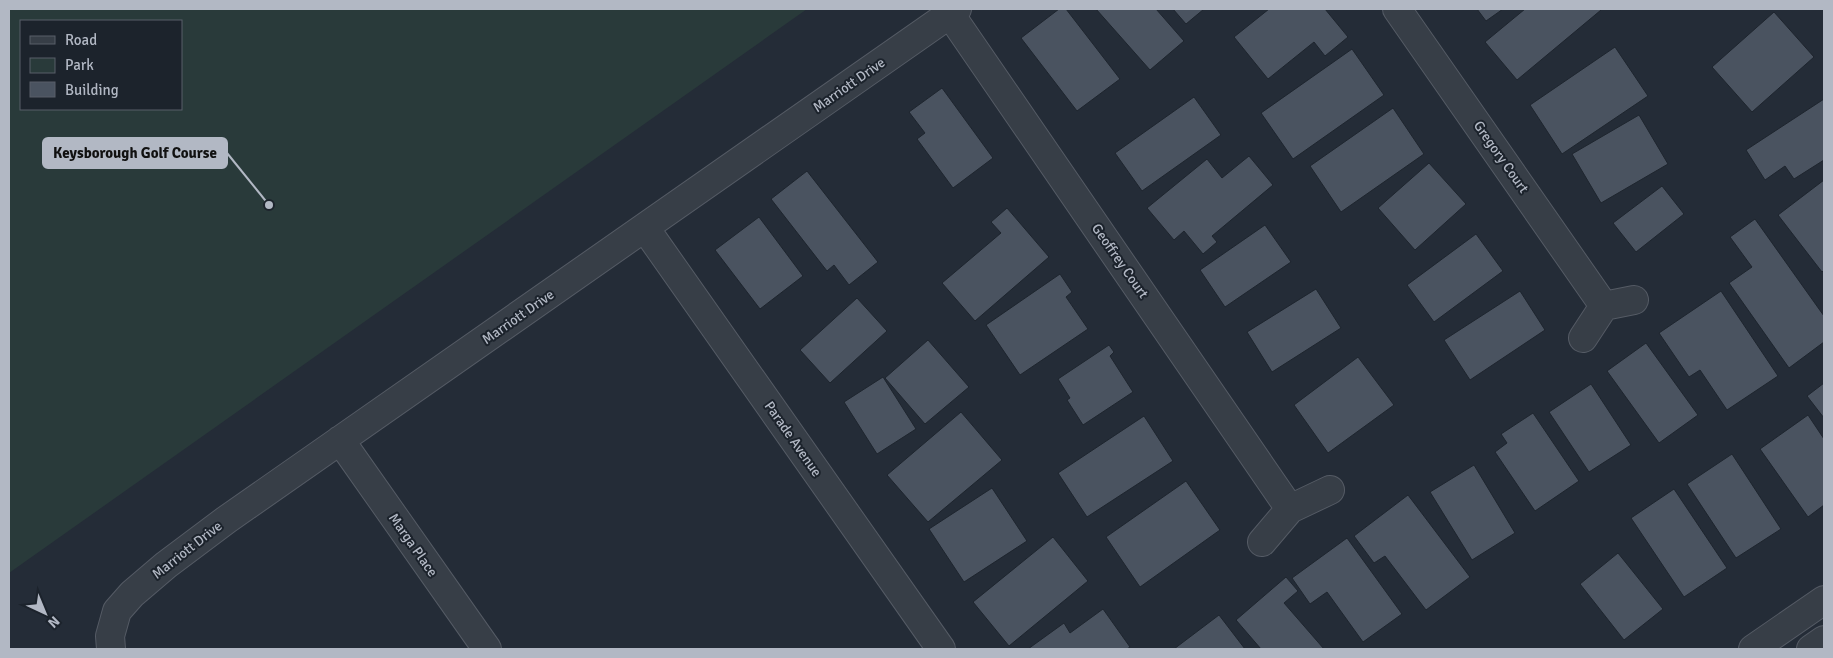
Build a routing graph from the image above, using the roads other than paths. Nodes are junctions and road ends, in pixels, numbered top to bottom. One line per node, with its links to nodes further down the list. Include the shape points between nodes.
1 (1397, 9): 5 (street, Gregory Court)
2 (953, 11): 3 (street, Marriott Drive); 9 (street, Geoffrey Court)
3 (645, 228): 7 (street, Marriott Drive); 15 (street, Parade Avenue)
4 (1634, 300): 5 (street)
5 (1604, 306): 6 (street)
6 (1583, 338)
7 (340, 440): 13 (street, Marriott Drive, via 226,520 132,594 115,616 110,636); 14 (street, Marga Place)
8 (1330, 490): 9 (street)
9 (1290, 509): 10 (street)
10 (1262, 542)
11 (1824, 600): 16 (street)
12 (1824, 640): 17 (street)
13 (111, 649)
14 (487, 649)
15 (941, 649)
16 (1753, 649)
17 (1811, 649)

